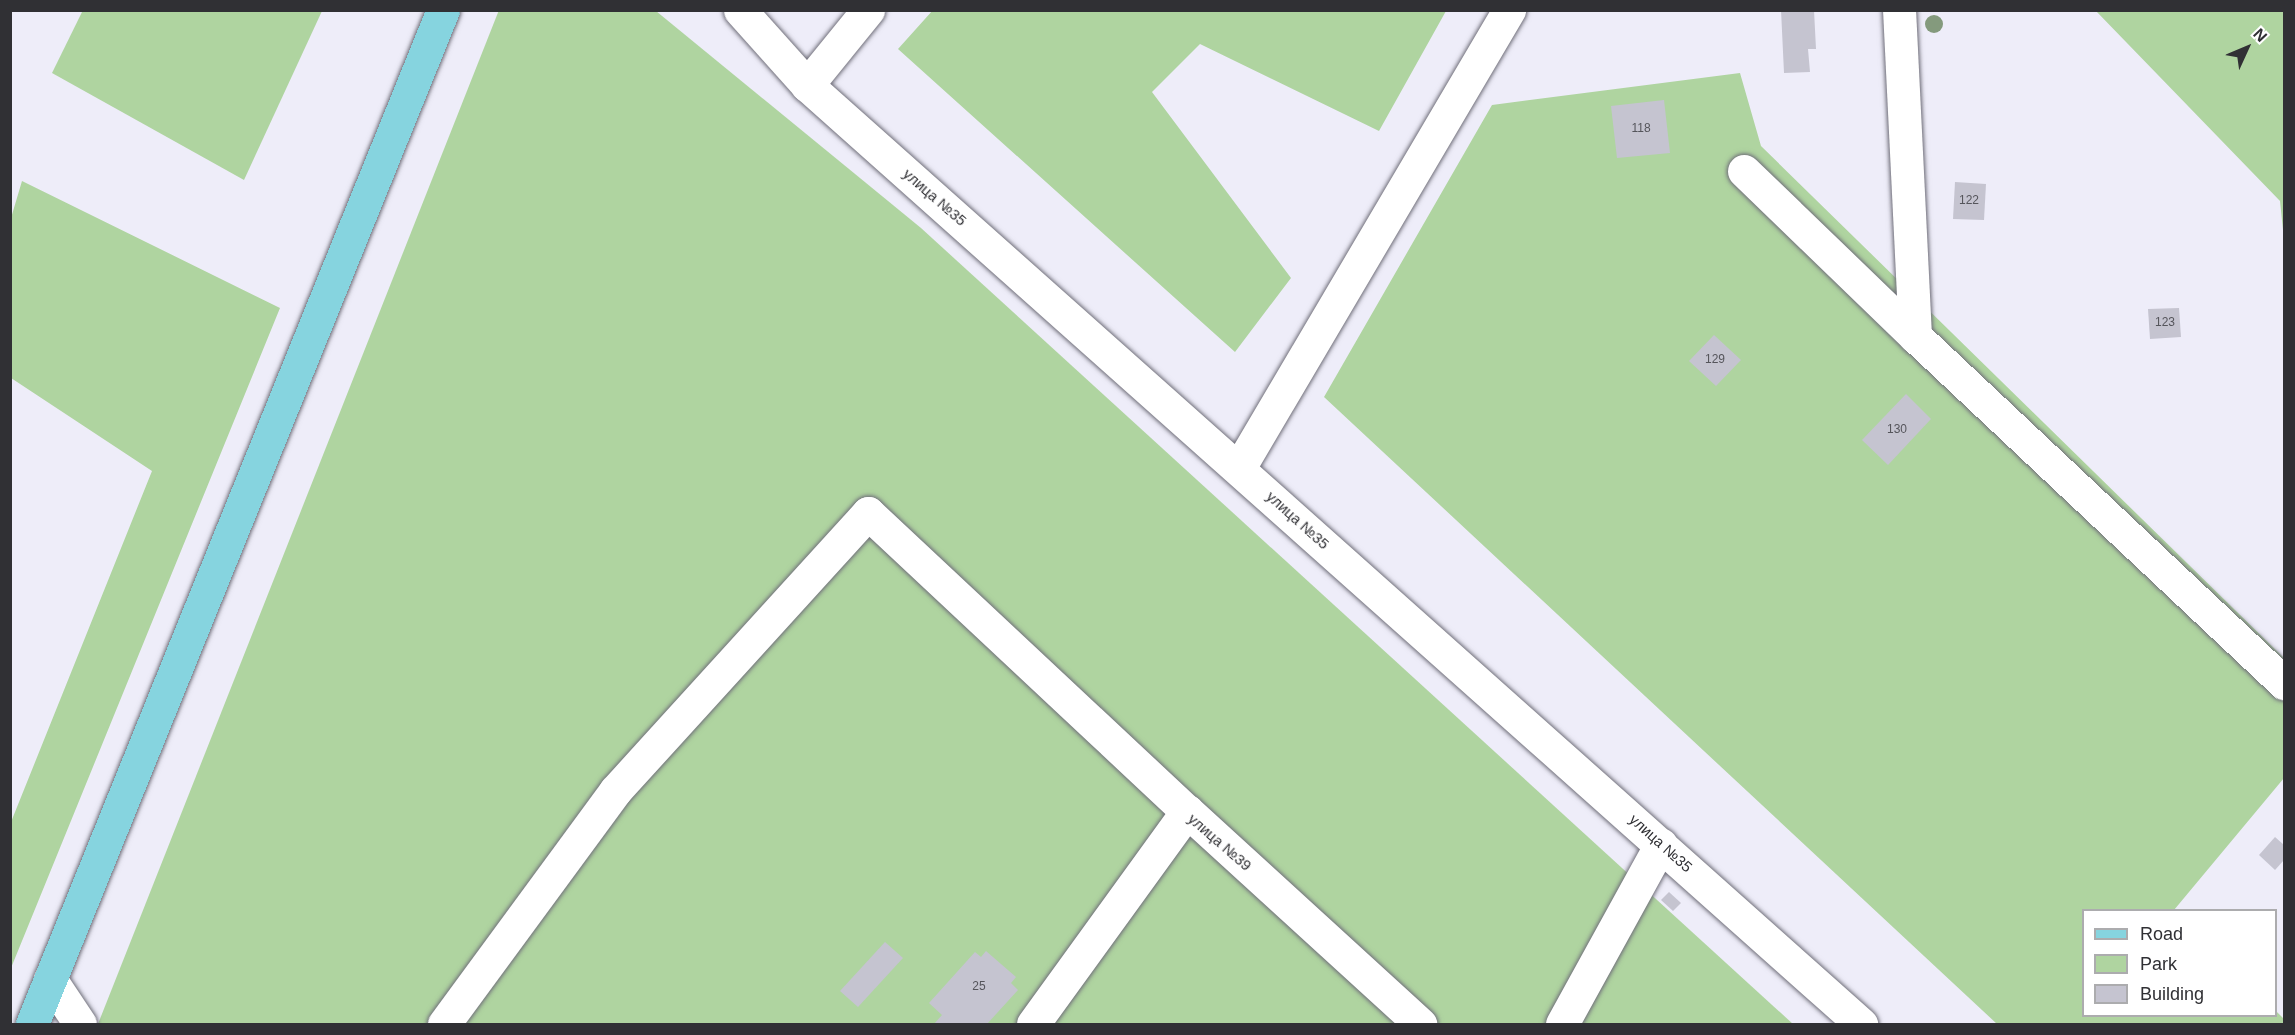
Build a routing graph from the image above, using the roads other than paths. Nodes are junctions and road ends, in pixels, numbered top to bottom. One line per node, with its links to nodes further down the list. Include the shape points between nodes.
1 (443, 10): 13 (main road)
2 (740, 10): 6 (street, улица №35)
3 (868, 10): 6 (street)
4 (1509, 10): 9 (street)
5 (1899, 10): 8 (street)
6 (807, 85): 9 (street, улица №35)
7 (1744, 171): 8 (street)
8 (1915, 336): 10 (street)
9 (1239, 468): 12 (street, улица №35)
10 (2284, 683)
11 (1187, 811): 16 (street, via 868,513 615,791); 17 (street, улица №39); 18 (street, улица №39)
12 (1661, 844): 19 (street); 20 (street, улица №35)
13 (50, 979): 14 (main road); 15 (street)
14 (32, 1024)
15 (80, 1024)
16 (444, 1024)
17 (1033, 1024)
18 (1420, 1024)
19 (1562, 1024)
20 (1862, 1024)

